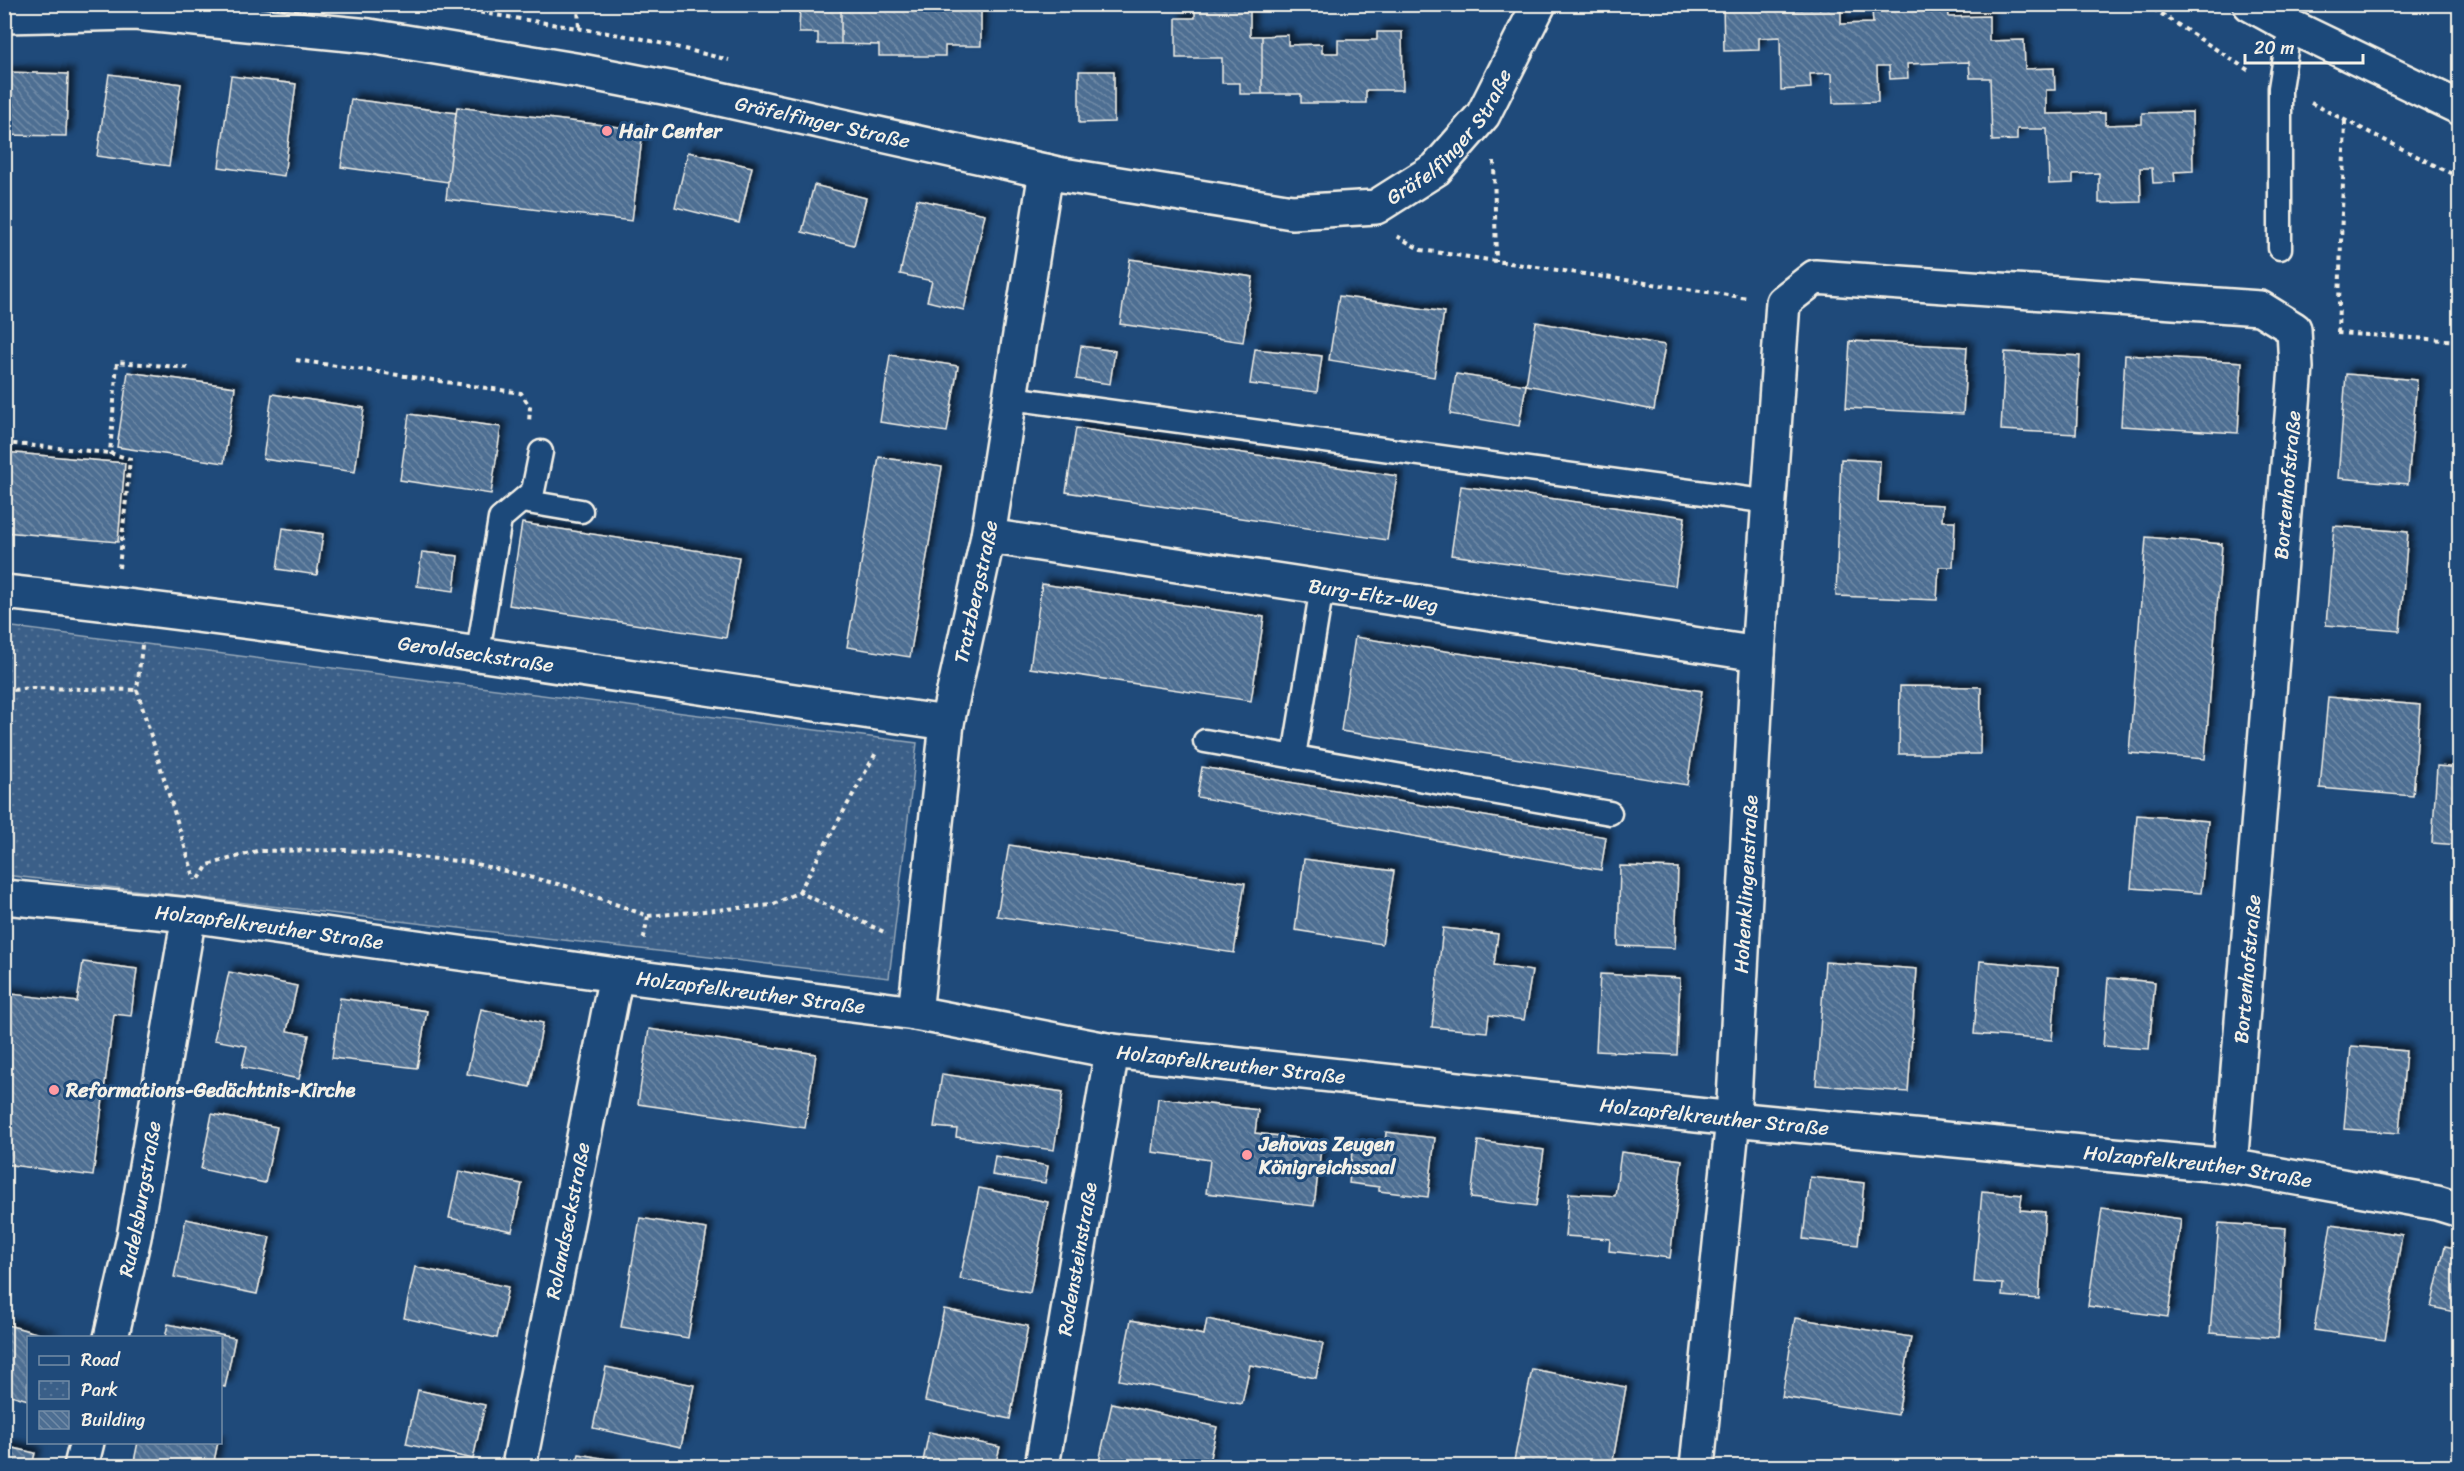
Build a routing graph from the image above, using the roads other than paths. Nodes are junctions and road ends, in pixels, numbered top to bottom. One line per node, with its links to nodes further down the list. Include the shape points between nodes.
1 (1539, 4): 6 (street, Gräfelfinger Straße, via 1483,115 1436,169 1376,207 1292,212)
2 (2250, 4): 4 (street)
3 (4, 16): 6 (street, Gräfelfinger Straße, via 135,13 369,36 581,70)
4 (2290, 26): 5 (street); 7 (lane, via 2280,88)
5 (2460, 108)
6 (1046, 171): 9 (street, Tratzbergstraße)
7 (2280, 248)
8 (1783, 302): 12 (street, Hohenklingenstraße); 29 (street, Bortenhofstraße, via 1815,277 2260,308 2294,330 2296,368)
9 (1011, 398): 12 (lane); 14 (street, Tratzbergstraße)
10 (541, 452): 11 (lane, via 533,491)
11 (522, 501): 13 (lane); 17 (lane, via 500,519)
12 (1770, 502): 18 (street, Hohenklingenstraße)
13 (581, 511)
14 (988, 536): 15 (street, Burg-Eltz-Weg); 19 (street, Tratzbergstraße)
15 (1322, 587): 18 (street, Burg-Eltz-Weg); 21 (lane)
16 (4, 592): 17 (street, Geroldseckstraße)
17 (478, 652): 19 (street, Geroldseckstraße)
18 (1758, 654): 28 (street, Hohenklingenstraße)
19 (947, 723): 26 (street, Tratzbergstraße)
20 (1205, 741): 21 (lane)
21 (1294, 756): 22 (lane)
22 (1610, 813)
23 (4, 897): 24 (street, Holzapfelkreuther Straße)
24 (189, 915): 25 (street, Holzapfelkreuther Straße); 31 (street, Rudelsburgstraße, via 134,1237)
25 (627, 976): 26 (street, Holzapfelkreuther Straße); 34 (street, Rolandseckstraße)
26 (915, 1013): 27 (street, Holzapfelkreuther Straße)
27 (1112, 1051): 28 (street, Holzapfelkreuther Straße); 35 (street, Rodensteinstraße)
28 (1733, 1119): 29 (street, Holzapfelkreuther Straße); 36 (street, Hohenklingenstraße)
29 (2230, 1166): 30 (street, Holzapfelkreuther Straße)
30 (2460, 1210)
31 (111, 1336)
32 (87, 1444): 33 (street)
33 (81, 1467)
34 (519, 1467)
35 (1042, 1467)
36 (1697, 1467)

